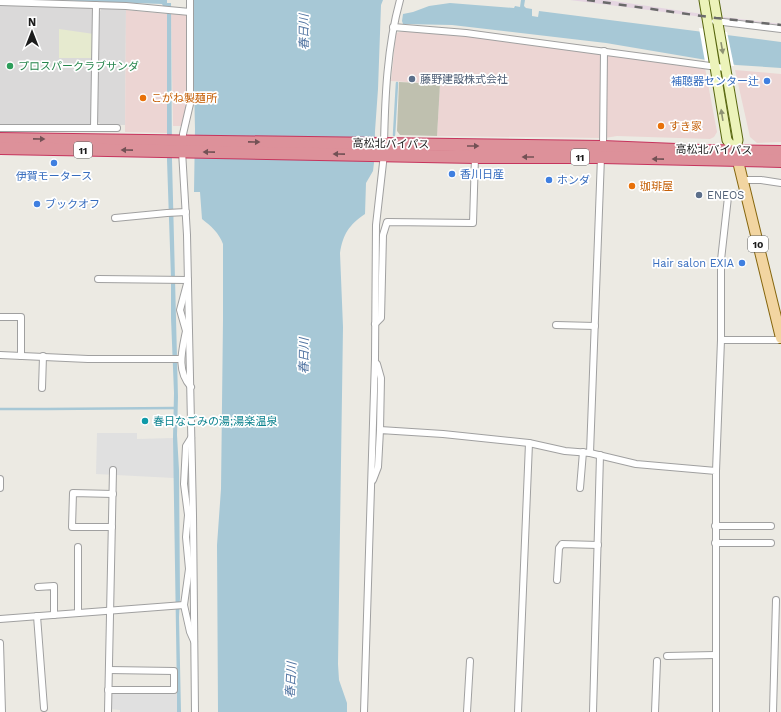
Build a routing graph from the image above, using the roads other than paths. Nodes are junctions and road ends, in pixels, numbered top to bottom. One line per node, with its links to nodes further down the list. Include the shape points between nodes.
1 (190, 0): 7 (street)
2 (400, 0): 10 (street)
3 (704, 0): 8 (street)
4 (714, 0): 9 (street)
5 (0, 2): 6 (street)
6 (96, 5): 7 (street); 16 (street)
7 (190, 12): 19 (street, via 190,104)
8 (708, 25): 9 (street); 13 (street)
9 (718, 26): 11 (street); 14 (street, one-way to 14)
10 (393, 27): 12 (street, via 466,33); 21 (street)
11 (781, 29)
12 (604, 51): 13 (street); 23 (street)
13 (714, 66): 14 (street); 25 (street, one-way to 13, via 726,140)
14 (725, 67): 25 (street, via 738,140)
15 (0, 128): 16 (street)
16 (94, 128): 17 (street)
17 (117, 128)
18 (0, 138): 19 (highway, 高松北バイパス / 11, one-way to 19)
19 (177, 146): 20 (highway, 高松北バイパス / 11, one-way to 20); 21 (highway, 高松北バイパス / 11); 31 (street)
20 (0, 148)
21 (381, 149): 22 (highway, 高松北バイパス / 11); 36 (street, via 376,225)
22 (448, 151): 23 (highway, 高松北バイパス / 11, one-way to 23); 26 (highway, 高松北バイパス / 11)
23 (602, 152): 25 (highway, 高松北バイパス / 11); 26 (highway, 高松北バイパス / 11, one-way to 26); 38 (street)
24 (781, 152): 25 (highway, 高松北バイパス / 11)
25 (736, 155): 27 (highway, 高松北バイパス / 11); 28 (main road, 10)
26 (475, 157): 36 (street, via 473,223 387,222 383,235 381,318)
27 (781, 161)
28 (742, 180): 29 (street); 30 (main road, 10)
29 (781, 183)
30 (745, 192): 40 (main road, 10); 41 (street, via 728,197 721,260)
31 (186, 212): 32 (street); 34 (street)
32 (115, 218)
33 (98, 279): 34 (street)
34 (188, 280): 39 (street)
35 (0, 317): 43 (street, via 21,317)
36 (375, 324): 46 (street)
37 (556, 325): 38 (street)
38 (595, 326): 52 (street)
39 (188, 331): 45 (street); 47 (street)
40 (781, 339): 41 (street)
41 (721, 340): 55 (street)
42 (0, 355): 43 (street)
43 (21, 356): 44 (street)
44 (43, 356): 45 (street, via 88,359); 48 (street)
45 (180, 359): 47 (street, via 186,381)
46 (375, 359): 49 (street, via 381,378); 57 (street)
47 (191, 387): 68 (street)
48 (42, 388)
49 (380, 430): 50 (street); 57 (street, via 378,467)
50 (529, 443): 51 (street); 93 (street)
51 (583, 452): 52 (street); 59 (street)
52 (590, 453): 53 (street)
53 (600, 455): 55 (street, via 636,464); 66 (street)
54 (113, 470): 60 (street)
55 (716, 471): 61 (street)
56 (0, 479): 58 (street)
57 (371, 483): 91 (street)
58 (0, 488)
59 (580, 488)
60 (113, 494): 63 (street); 63 (street, via 72,493 72,527)
61 (715, 526): 62 (street); 64 (street)
62 (771, 526)
63 (112, 527): 73 (street)
64 (715, 543): 65 (street); 80 (street)
65 (771, 543)
66 (598, 545): 69 (street, via 562,544 559,548); 94 (street)
67 (78, 547): 74 (street)
68 (192, 569): 72 (street); 78 (street)
69 (557, 580)
70 (38, 587): 75 (street, via 54,586)
71 (776, 600): 97 (street)
72 (184, 605): 73 (street); 78 (street)
73 (110, 610): 74 (street); 84 (street)
74 (78, 613): 75 (street)
75 (54, 615): 76 (street)
76 (37, 616): 77 (street); 87 (street)
77 (0, 619)
78 (195, 642): 90 (street)
79 (0, 643): 86 (street)
80 (715, 655): 81 (street); 96 (street)
81 (667, 656)
82 (470, 661): 92 (street)
83 (657, 661): 95 (street)
84 (109, 670): 85 (street); 85 (street, via 174,671 174,690)
85 (108, 690): 89 (street)
86 (1, 693): 88 (street)
87 (44, 708)
88 (2, 712)
89 (108, 712)
90 (195, 712)
91 (364, 712)
92 (467, 712)
93 (518, 712)
94 (593, 712)
95 (655, 712)
96 (716, 712)
97 (773, 712)

